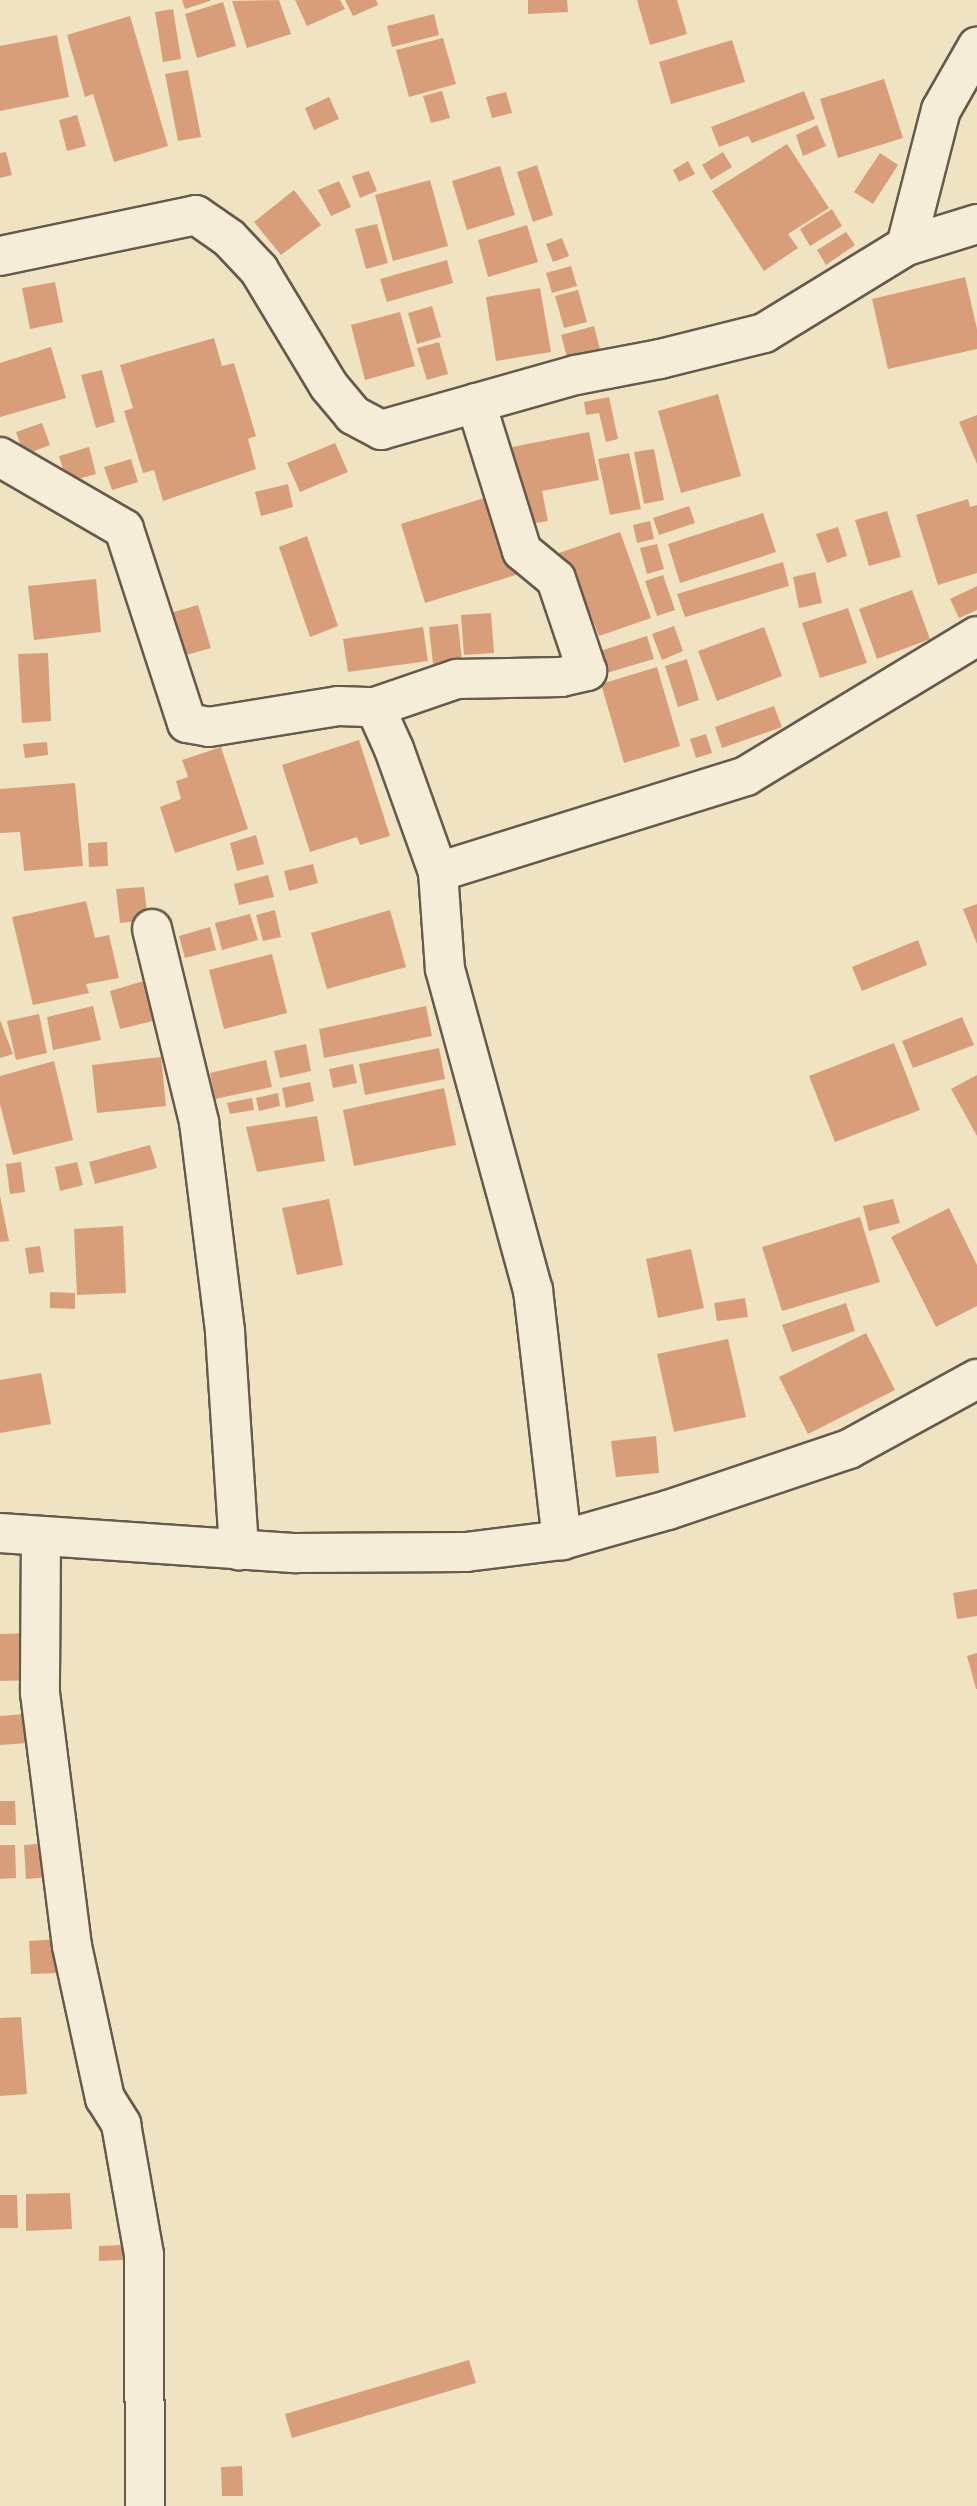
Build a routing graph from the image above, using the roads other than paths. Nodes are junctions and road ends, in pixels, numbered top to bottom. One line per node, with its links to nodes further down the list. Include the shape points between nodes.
1 (977, 47): 3 (street, via 941,110)
2 (977, 224): 3 (street)
3 (906, 246): 5 (street, via 764,333)
4 (0, 256): 5 (street, via 196,215 229,238 259,270 352,415 381,430)
5 (476, 402): 8 (street, via 522,551 556,579 587,671 561,677 457,679)
6 (0, 457): 8 (street, via 124,529 187,723 209,727 338,706)
7 (977, 636): 9 (street, via 746,776)
8 (375, 707): 9 (street)
9 (438, 872): 14 (street, via 445,969 533,1290)
10 (152, 929): 15 (street, via 199,1122 225,1332)
11 (977, 1379): 14 (street, via 849,1449)
12 (0, 1532): 13 (street)
13 (41, 1536): 15 (street); 16 (street, via 40,1693 72,1946 105,2098 121,2124 144,2255)
14 (562, 1540): 15 (street, via 466,1552)
15 (239, 1551)
16 (145, 2506)

